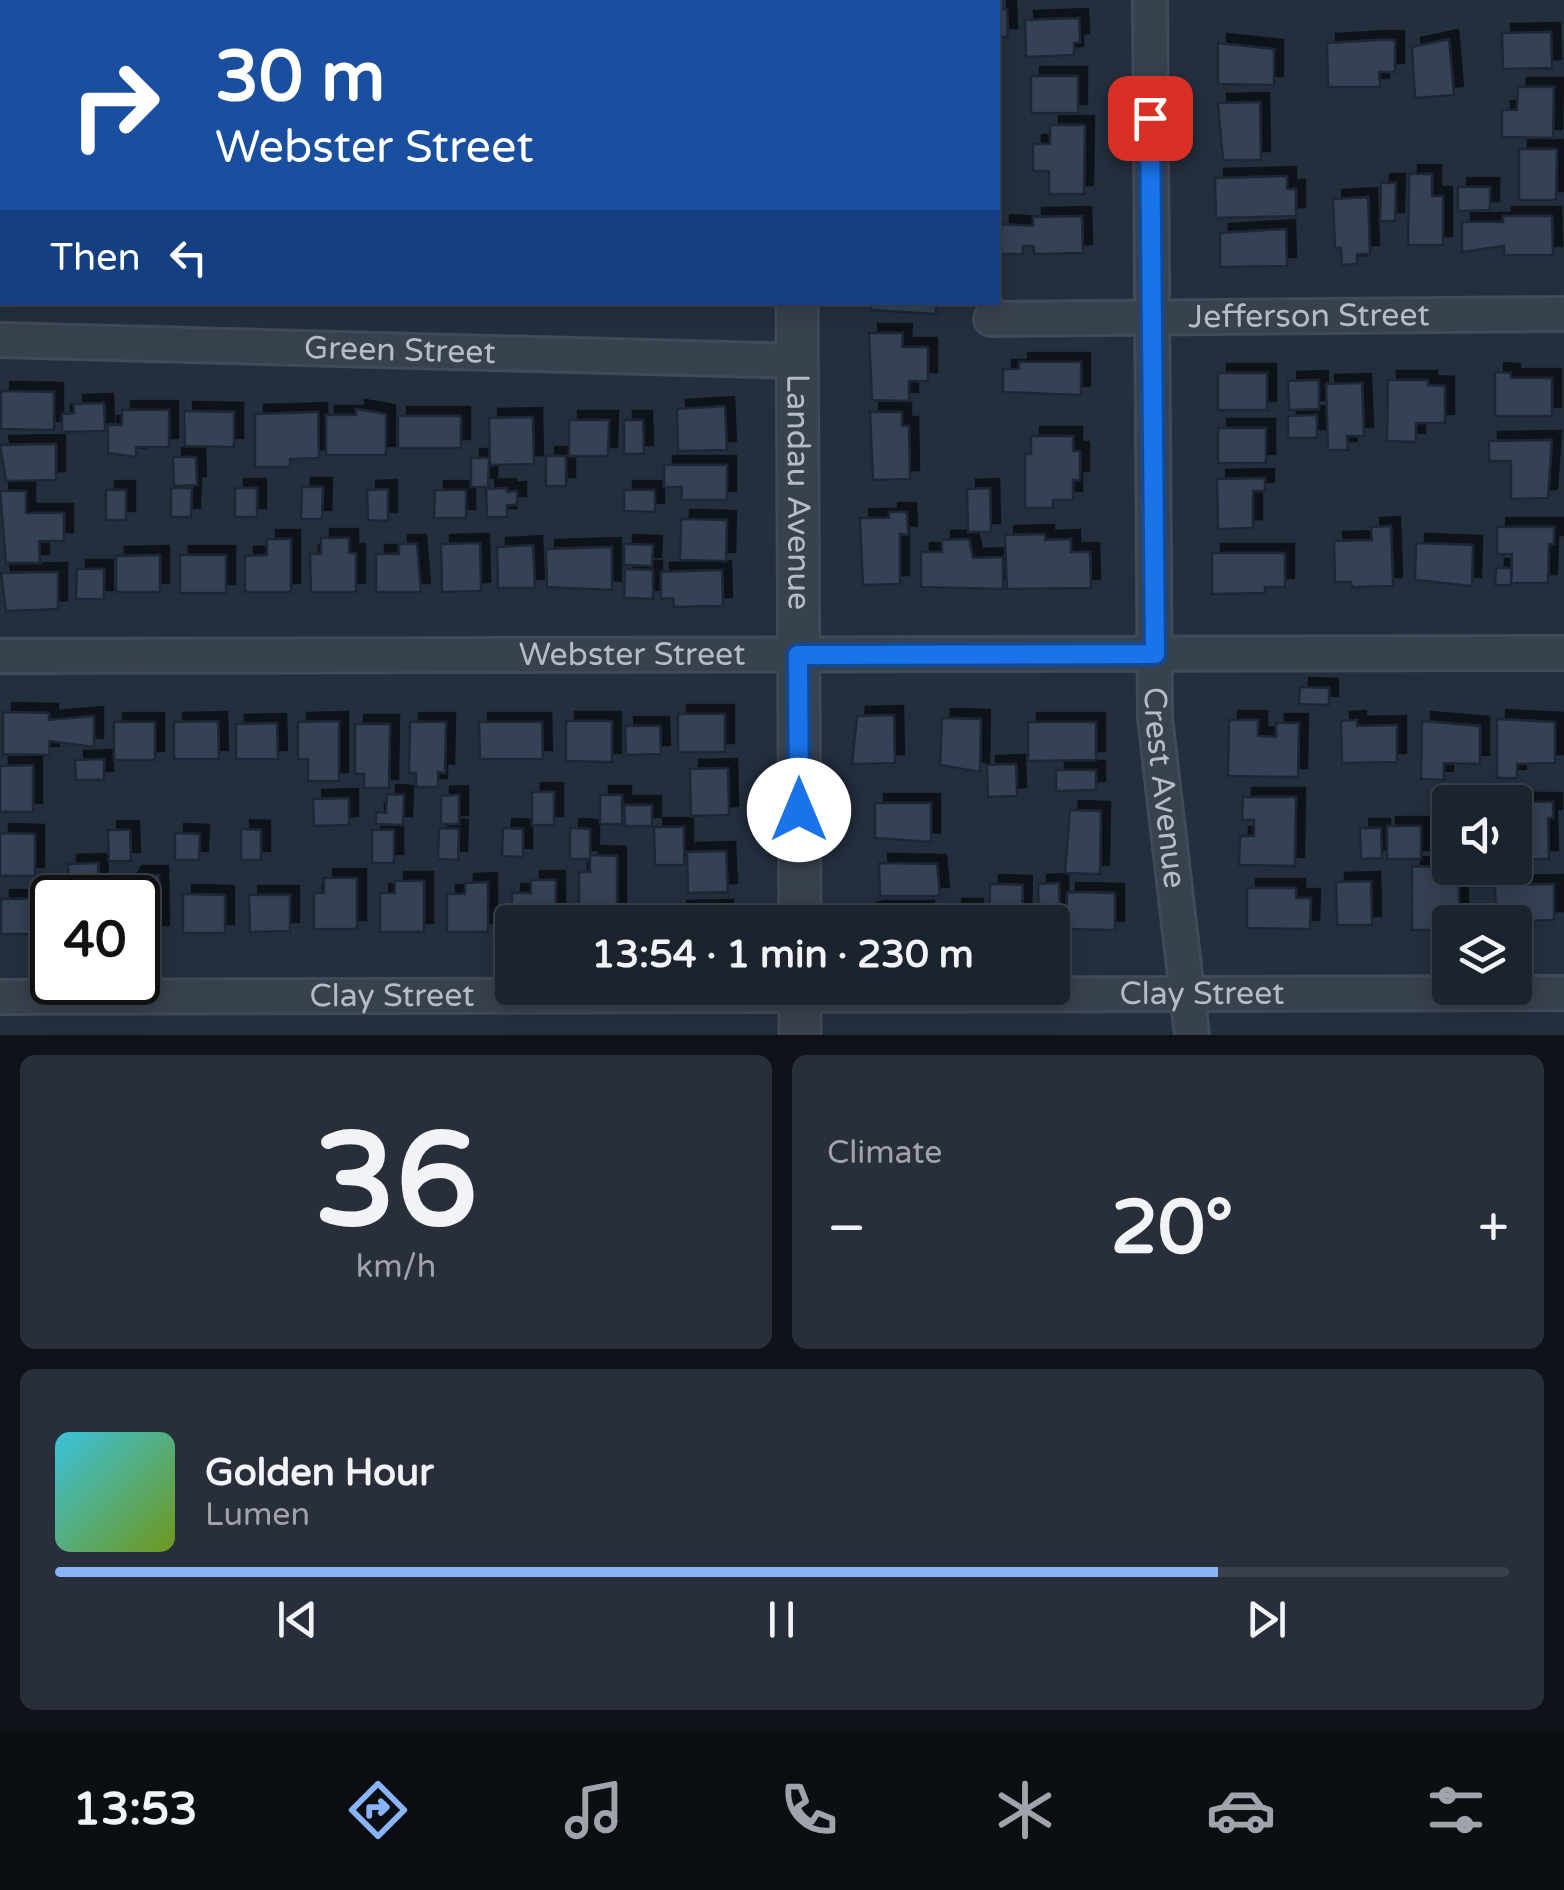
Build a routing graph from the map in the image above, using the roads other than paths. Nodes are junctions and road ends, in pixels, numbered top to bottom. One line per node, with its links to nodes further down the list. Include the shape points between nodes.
1 (1150, 0): 3 (street, Crest Avenue)
2 (797, 305): 7 (street, Landau Avenue)
3 (1151, 314): 4 (street, Jefferson Street); 5 (street, Jefferson Street); 9 (street, Crest Avenue)
4 (1564, 314)
5 (991, 318)
6 (0, 340): 7 (street, Green Street)
7 (798, 361): 10 (street, Landau Avenue)
8 (1564, 653): 9 (street, Webster Street)
9 (1155, 654): 10 (street, Webster Street); 14 (street, Crest Avenue, via 1154,718)
10 (798, 655): 11 (street, Webster Street); 12 (street, Landau Avenue)
11 (0, 656)
12 (800, 905)
13 (1070, 992): 14 (street, Clay Street)
14 (1187, 993): 15 (street, Clay Street); 20 (street, Crest Avenue)
15 (1564, 993)
16 (495, 994): 17 (street, Clay Street)
17 (0, 998)
18 (800, 1005): 19 (street)
19 (800, 1035)
20 (1192, 1035)

